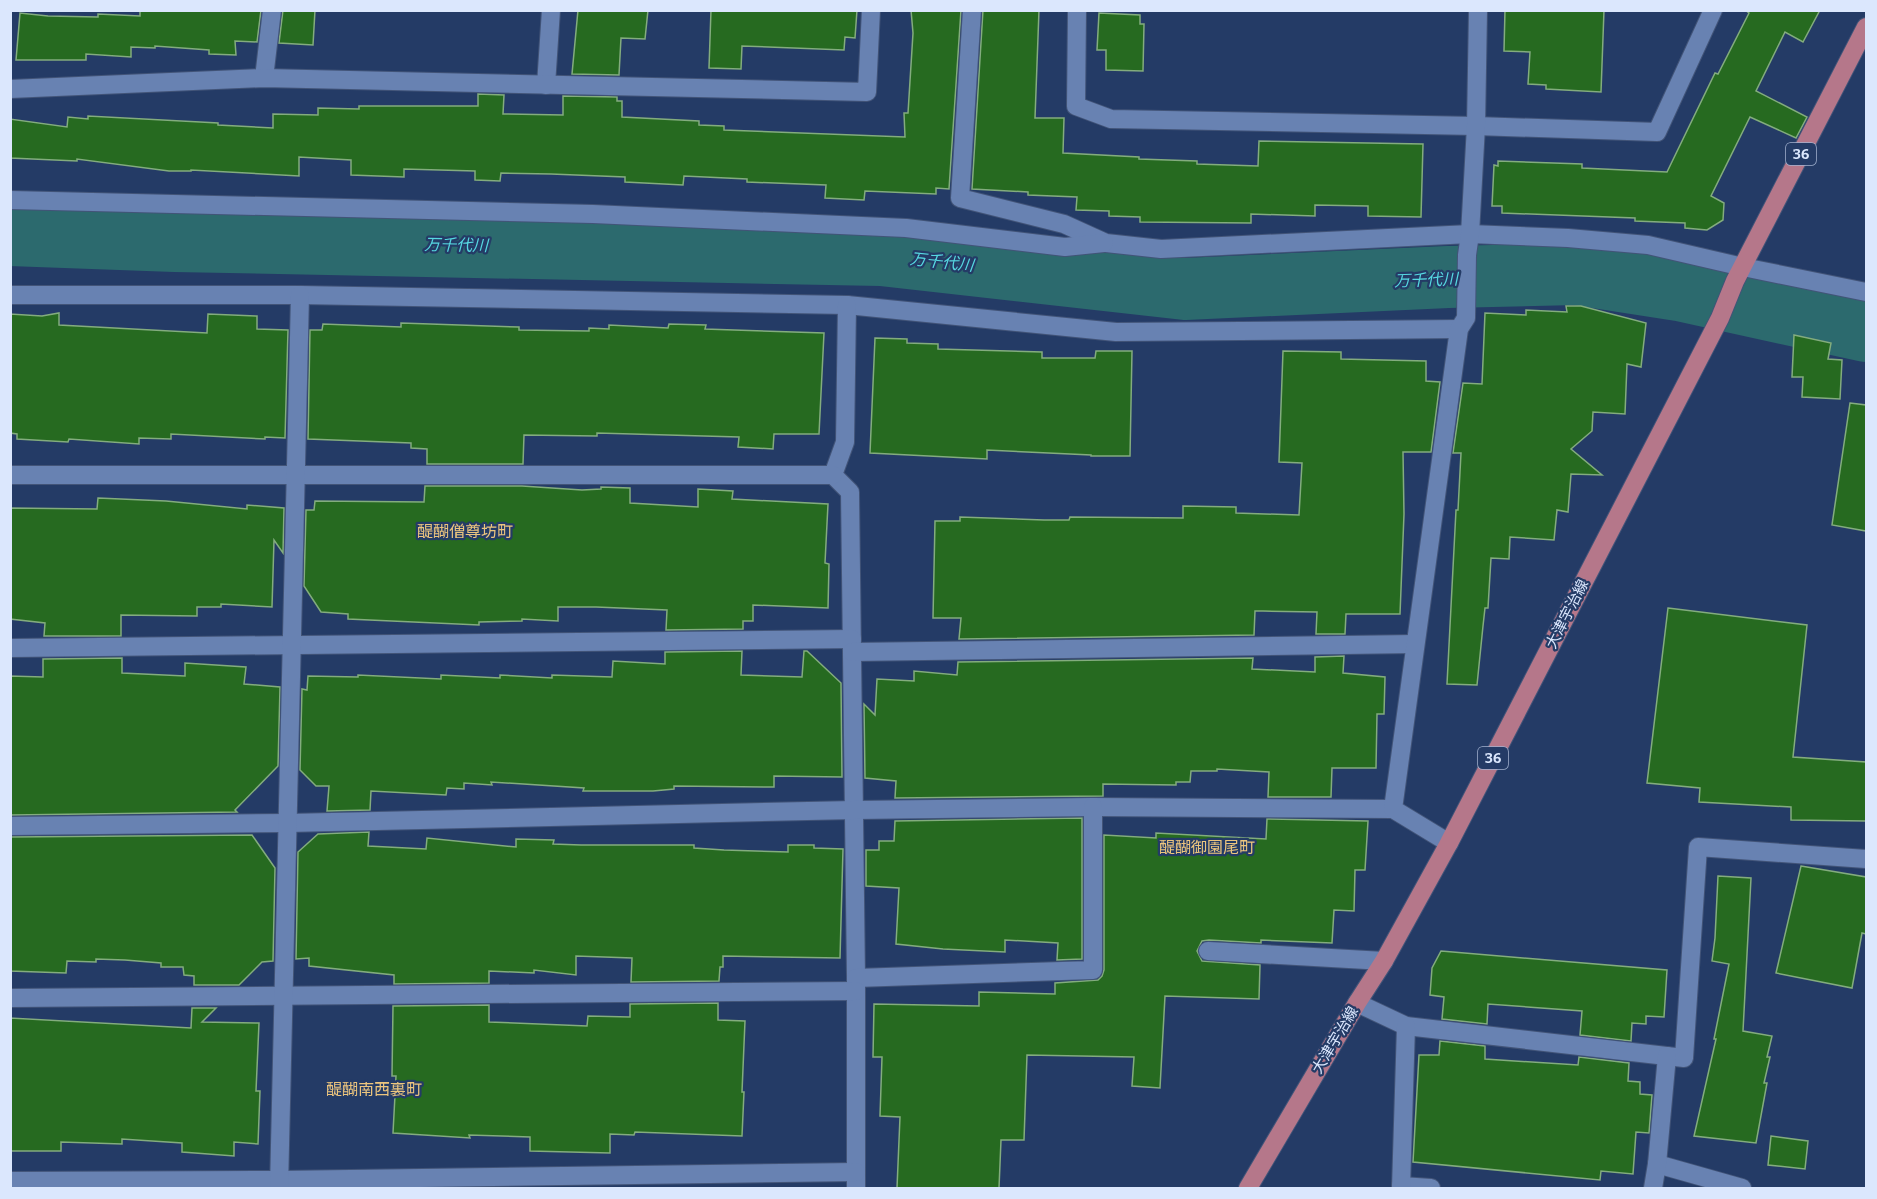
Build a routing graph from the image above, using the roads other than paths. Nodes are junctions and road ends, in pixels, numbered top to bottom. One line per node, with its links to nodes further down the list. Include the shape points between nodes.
1 (272, 10): 9 (street)
2 (551, 10): 10 (street)
3 (872, 10): 10 (street, via 867,92)
4 (972, 10): 15 (street, via 960,198 1064,224)
5 (1077, 10): 12 (street, via 1076,106 1111,119)
6 (1478, 10): 12 (street)
7 (1713, 10): 12 (street, via 1657,132)
8 (1866, 31): 16 (main road, 大津宇治線 / 36)
9 (264, 78): 10 (street); 11 (street)
10 (546, 85)
11 (10, 89)
12 (1476, 126): 14 (street)
13 (10, 200): 15 (street, via 593,214 906,228 1065,247)
14 (1470, 234): 15 (street, via 1161,249); 16 (street, via 1648,245); 21 (street)
15 (1106, 243)
16 (1739, 274): 17 (street); 34 (main road, 大津宇治線 / 36, via 1720,318)
17 (1866, 292)
18 (10, 295): 19 (street)
19 (300, 295): 20 (street); 23 (street)
20 (847, 305): 21 (street, via 1116,332); 24 (street, via 845,442)
21 (1463, 324): 26 (street)
22 (10, 475): 23 (street)
23 (296, 475): 24 (street); 25 (street)
24 (833, 475): 27 (street, via 850,492)
25 (291, 644): 27 (street); 28 (street); 32 (street)
26 (1415, 644): 27 (street); 30 (street)
27 (852, 646): 31 (street)
28 (10, 648)
29 (1093, 807): 30 (street); 31 (street); 38 (street, via 1093,970)
30 (1393, 809): 34 (street)
31 (854, 810): 32 (street); 38 (street)
32 (288, 824): 33 (street); 39 (street)
33 (10, 826)
34 (1449, 843): 37 (main road, 大津宇治線 / 36)
35 (1866, 859): 43 (street, via 1698,847 1684,1058)
36 (1208, 951): 37 (street)
37 (1384, 961): 41 (main road, 大津宇治線 / 36)
38 (856, 985): 39 (street); 45 (street)
39 (283, 997): 40 (street); 47 (street)
40 (10, 998)
41 (1357, 1003): 42 (street); 49 (main road, 大津宇治線 / 36)
42 (1406, 1026): 43 (street); 48 (street)
43 (1667, 1056): 44 (street)
44 (1657, 1164): 51 (street); 52 (street)
45 (856, 1180): 47 (street)
46 (10, 1181): 47 (street)
47 (279, 1184)
48 (1401, 1187): 50 (street)
49 (1248, 1188)
50 (1431, 1188)
51 (1653, 1188)
52 (1742, 1188)

